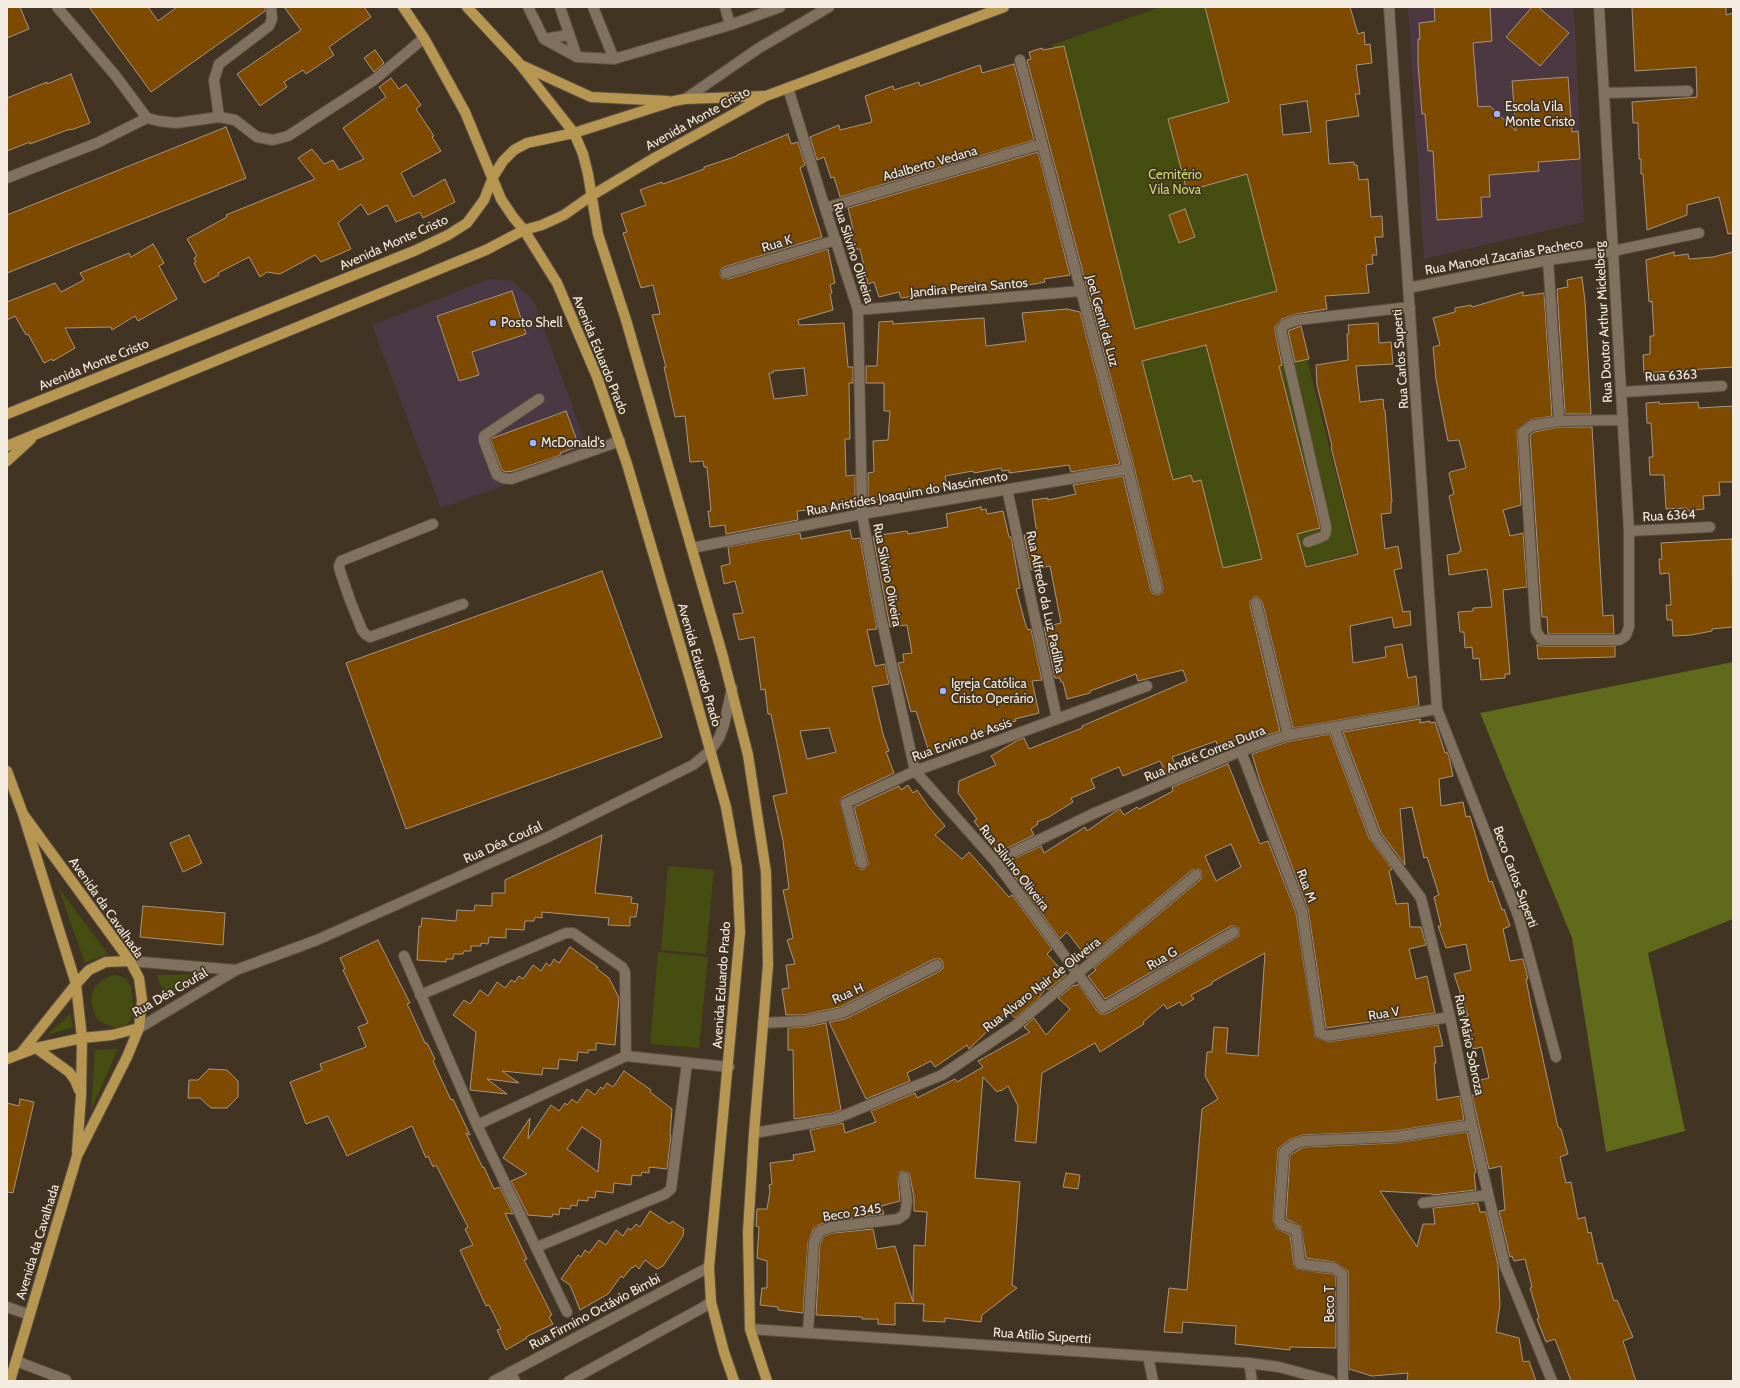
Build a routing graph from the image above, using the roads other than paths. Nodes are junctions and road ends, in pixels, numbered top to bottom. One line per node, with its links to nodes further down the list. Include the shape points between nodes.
1 (57, 7): 29 (street, via 115,75)
2 (271, 7): 28 (street, via 272,19 269,26 219,64 214,80)
3 (403, 7): 16 (main road, Avenida Eduardo Prado)
4 (468, 7): 21 (main road, Avenida Eduardo Prado)
5 (528, 7): 17 (street)
6 (560, 7): 15 (street)
7 (593, 7): 19 (street)
8 (724, 7): 14 (street)
9 (780, 7): 14 (street)
10 (829, 7): 26 (street, via 759,48)
11 (1004, 7): 22 (main road, Avenida Monte Cristo)
12 (1388, 7): 42 (street, Rua Carlos Superti)
13 (1599, 7): 24 (street, Rua Doutor Arthur Mickelberg)
14 (730, 25): 19 (street)
15 (569, 35): 17 (street); 18 (street)
16 (424, 38): 28 (street, via 374,80 288,136 273,140 258,137 235,120); 32 (main road, Avenida Eduardo Prado, via 465,112)
17 (544, 39): 18 (street)
18 (577, 57): 19 (street)
19 (614, 59)
20 (1020, 60): 31 (street, Joel Gentil da Luz)
21 (519, 64): 27 (main road, via 591,97); 30 (main road, Avenida Eduardo Prado)
22 (788, 88): 25 (main road, Avenida Monte Cristo); 35 (street, Rua Silvino Oliveira)
23 (1688, 91): 24 (street)
24 (1604, 93): 39 (street, Rua Doutor Arthur Mickelberg)
25 (766, 96): 26 (main road, Avenida Monte Cristo); 34 (main road, Avenida Monte Cristo)
26 (685, 99): 27 (main road, Avenida Monte Cristo)
27 (674, 101): 30 (main road, Avenida Monte Cristo)
28 (219, 117): 29 (street, via 176,123)
29 (147, 118): 33 (street, via 97,143)
30 (574, 133): 32 (main road, Avenida Monte Cristo, via 527,143 514,150); 34 (main road, Avenida Eduardo Prado, via 583,154)
31 (1042, 144): 35 (street, Adalberto Vedana); 43 (street, Joel Gentil da Luz)
32 (492, 177): 36 (main road, Avenida Eduardo Prado, via 501,199); 49 (main road, Avenida Monte Cristo, via 484,200 467,223 448,235)
33 (7, 178)
34 (591, 196): 36 (main road, Avenida Monte Cristo, via 564,215); 63 (main road, Avenida Eduardo Prado, via 598,234 626,320)
35 (825, 208): 38 (street, Rua Silvino Oliveira)
36 (524, 230): 52 (main road, Avenida Monte Cristo, via 486,250); 53 (main road, Avenida Eduardo Prado, via 557,283 597,377)
37 (1699, 233): 39 (street, Rua Manoel Zacarias Pacheco)
38 (836, 240): 41 (street, Rua K); 45 (street, Rua Silvino Oliveira)
39 (1613, 251): 40 (street, Rua Manoel Zacarias Pacheco); 47 (street, Rua Doutor Arthur Mickelberg)
40 (1548, 260): 42 (street, Rua Manoel Zacarias Pacheco); 51 (street)
41 (726, 273)
42 (1408, 288): 44 (street, Rua Carlos Superti)
43 (1081, 291): 45 (street, Jandira Pereira Santos); 56 (street, Joel Gentil da Luz)
44 (1410, 307): 62 (street, via 1297,320 1284,325 1281,330 1326,526 1324,536); 69 (street, Rua Carlos Superti)
45 (858, 310): 58 (street, Rua Silvino Oliveira)
46 (1722, 386): 47 (street, Rua 6363)
47 (1622, 392): 50 (street, Rua Doutor Arthur Mickelberg)
48 (540, 399): 53 (street, via 484,436 497,475 510,479)
49 (7, 414)
50 (1623, 420): 51 (street); 61 (street, Rua Doutor Arthur Mickelberg)
51 (1559, 421): 61 (street, Rua Doutor Arthur Mickelberg, via 1531,426 1523,432 1536,631 1542,640 1619,640 1626,635)
52 (35, 435): 54 (main road, Avenida Monte Cristo); 55 (main road)
53 (620, 441): 73 (main road, Avenida Eduardo Prado)
54 (7, 446)
55 (7, 461)
56 (1128, 469): 57 (street, Rua Aristídes Joaquim do Nascimento); 64 (street, Joel Gentil da Luz)
57 (1007, 489): 58 (street, Rua Aristídes Joaquim do Nascimento); 70 (street, Rua Alfredo da Luz Padilha)
58 (862, 514): 63 (street, Rua Aristídes Joaquim do Nascimento); 76 (street, Rua Silvino Oliveira)
59 (433, 524): 66 (street, via 341,561 340,571 362,630 370,637 375,636)
60 (1710, 527): 61 (street, Rua 6364)
61 (1629, 531)
62 (1308, 542)
63 (692, 548): 68 (main road, Avenida Eduardo Prado)
64 (1157, 589)
65 (1256, 603): 72 (street)
66 (463, 604)
67 (1147, 686): 70 (street, Rua Ervino de Assis)
68 (732, 688): 73 (street, Rua Déa Coufal, via 724,725); 91 (main road, Avenida Eduardo Prado, via 748,755 766,872 768,965)
69 (1437, 710): 71 (street, Rua André Correa Dutra); 98 (street, Beco Carlos Superti, via 1519,918)
70 (1057, 720): 76 (street, Rua Ervino de Assis)
71 (1334, 727): 72 (street, Rua André Correa Dutra); 90 (street, Rua Mário Sobroza, via 1375,836 1420,898)
72 (1288, 735): 74 (street, Rua André Correa Dutra)
73 (710, 751): 85 (street, Rua Déa Coufal, via 694,765 548,837 317,940); 101 (main road, Avenida Eduardo Prado, via 726,807 737,868 740,932)
74 (1241, 751): 78 (street, Rua André Correa Dutra, via 1097,812); 93 (street, Rua M, via 1302,911)
75 (7, 771): 77 (main road, Avenida da Cavalhada)
76 (915, 772): 78 (street, Rua Silvino Oliveira); 79 (street, Rua Ervino de Assis, via 846,803)
77 (23, 814): 83 (main road, Avenida da Cavalhada); 87 (main road, Avenida da Cavalhada)
78 (995, 861): 86 (street, Rua Silvino Oliveira)
79 (862, 862)
80 (1196, 875): 86 (street, Rua Alvaro Nair de Oliveira)
81 (1234, 932): 89 (street, Rua G)
82 (404, 956): 88 (street)
83 (130, 961): 85 (street, Rua Déa Coufal); 87 (main road, Rua Déa Coufal, via 106,962 89,970); 92 (main road, Avenida da Cavalhada, via 139,978 142,1000)
84 (937, 965): 91 (street, Rua H, via 842,1013 804,1021)
85 (236, 970): 92 (street, Rua Déa Coufal)
86 (1078, 975): 89 (street, Rua Silvino Oliveira); 105 (street, Rua Alvaro Nair de Oliveira, via 1016,1025 942,1075 835,1119)
87 (76, 984): 94 (main road, Avenida da Cavalhada); 96 (main road, Rua Déa Coufal)
88 (420, 995): 97 (street, via 566,933 573,933 622,967 625,972); 103 (street)
89 (1103, 1008)
90 (1450, 1017): 93 (street, Rua V); 104 (street, Rua Mário Sobroza)
91 (764, 1022): 105 (main road, Avenida Eduardo Prado)
92 (139, 1028): 94 (main road, Rua Déa Coufal, via 112,1035); 106 (main road, Avenida da Cavalhada)
93 (1322, 1035)
94 (82, 1038): 95 (main road, Rua Déa Coufal); 102 (main road, Avenida da Cavalhada)
95 (36, 1048): 96 (main road, Rua Déa Coufal); 102 (main road, via 69,1072)
96 (21, 1052): 99 (main road, Rua Déa Coufal)
97 (626, 1056): 100 (street); 103 (street)
98 (1556, 1057)
99 (7, 1059)
100 (687, 1063): 101 (street); 110 (street, via 670,1190)
101 (729, 1067): 111 (main road, Avenida Eduardo Prado)
102 (81, 1095): 106 (main road, Avenida da Cavalhada)
103 (477, 1125): 110 (street)
104 (1472, 1125): 108 (street, Rua Mário Sobroza); 131 (street, Beco T, via 1395,1137 1303,1141 1284,1152 1278,1216 1282,1225 1296,1230 1300,1264 1334,1268 1342,1274)
105 (754, 1133): 116 (main road, Avenida Eduardo Prado, via 748,1232)
106 (77, 1156): 115 (main road, Avenida da Cavalhada)
107 (904, 1177): 117 (street, Beco 2345, via 907,1202 905,1214 898,1219 832,1227 820,1231 814,1242)
108 (1488, 1195): 109 (street); 132 (street, Rua Mário Sobroza, via 1505,1266)
109 (1423, 1203)
110 (537, 1247): 114 (street)
111 (709, 1267): 112 (main road, Avenida Eduardo Prado); 121 (street, Rua Firmino Octávio Bimbi)
112 (711, 1302): 125 (street); 126 (main road, Avenida Eduardo Prado)
113 (7, 1307): 115 (street)
114 (567, 1312)
115 (30, 1315): 119 (main road, Avenida da Cavalhada)
116 (750, 1329): 117 (street, Rua Atílio Supertti); 127 (main road, Avenida Eduardo Prado)
117 (808, 1332): 118 (street, Rua Atílio Supertti)
118 (1148, 1356): 120 (street, Rua Atílio Supertti); 128 (street)
119 (16, 1361): 122 (street); 123 (main road, Avenida da Cavalhada)
120 (1249, 1363): 129 (street); 130 (street, Rua Atílio Supertti, via 1279,1366)
121 (512, 1377): 124 (street, Rua Firmino Octávio Bimbi)
122 (66, 1380)
123 (10, 1381)
124 (494, 1381)
125 (569, 1381)
126 (734, 1381)
127 (767, 1381)
128 (1153, 1381)
129 (1252, 1381)
130 (1331, 1381)
131 (1343, 1381)
132 (1552, 1381)

